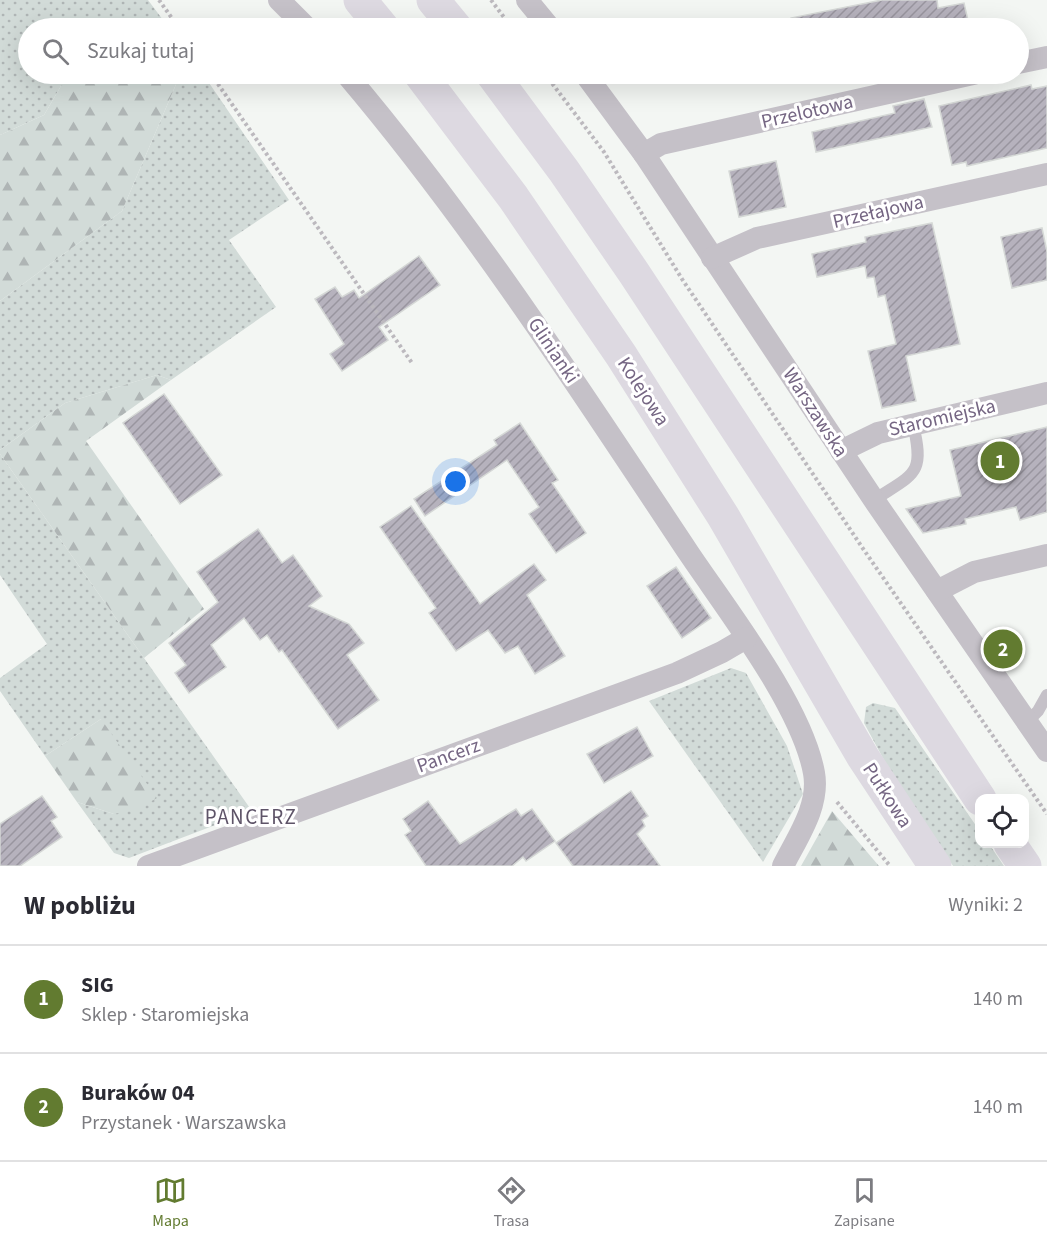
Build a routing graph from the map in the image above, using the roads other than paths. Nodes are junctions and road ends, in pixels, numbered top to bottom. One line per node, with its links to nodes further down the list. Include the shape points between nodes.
1 (279, 0): 5 (street)
2 (360, 0): 6 (highway)
3 (433, 0): 7 (highway)
4 (527, 0): 8 (street)
5 (297, 18)
6 (375, 18)
7 (448, 18)
8 (542, 18)
9 (1047, 57): 10 (street)
10 (1029, 61)
11 (354, 84): 25 (street, Glinianki, via 500,270)
12 (428, 84): 28 (highway, Kolejowa, via 513,196 621,355 723,516)
13 (499, 84): 30 (highway, via 634,273)
14 (592, 84): 16 (street, Warszawska)
15 (928, 84): 16 (street, Przelotowa, via 661,144)
16 (644, 154): 18 (street, Warszawska)
17 (1047, 174): 18 (street, Przełajowa, via 757,238)
18 (712, 258): 21 (street, Warszawska)
19 (1047, 393): 20 (street, Staromiejska)
20 (913, 424): 21 (street, Staromiejska, via 878,433); 22 (lane, via 918,465 908,478)
21 (841, 451): 22 (street, Warszawska)
22 (874, 500): 24 (street, Warszawska)
23 (1047, 555): 24 (street, via 974,572)
24 (937, 591): 27 (street, Warszawska)
25 (746, 638): 32 (street, Pancerz, via 677,673); 33 (street, Glinianki, via 796,721 815,777 808,817)
26 (1047, 695): 27 (lane)
27 (1027, 722): 29 (street, Warszawska)
28 (844, 723): 34 (highway, Pułkowa)
29 (1047, 751)
30 (977, 794)
31 (1013, 848): 35 (highway)
32 (161, 864)
33 (783, 866)
34 (935, 866)
35 (1025, 866)

